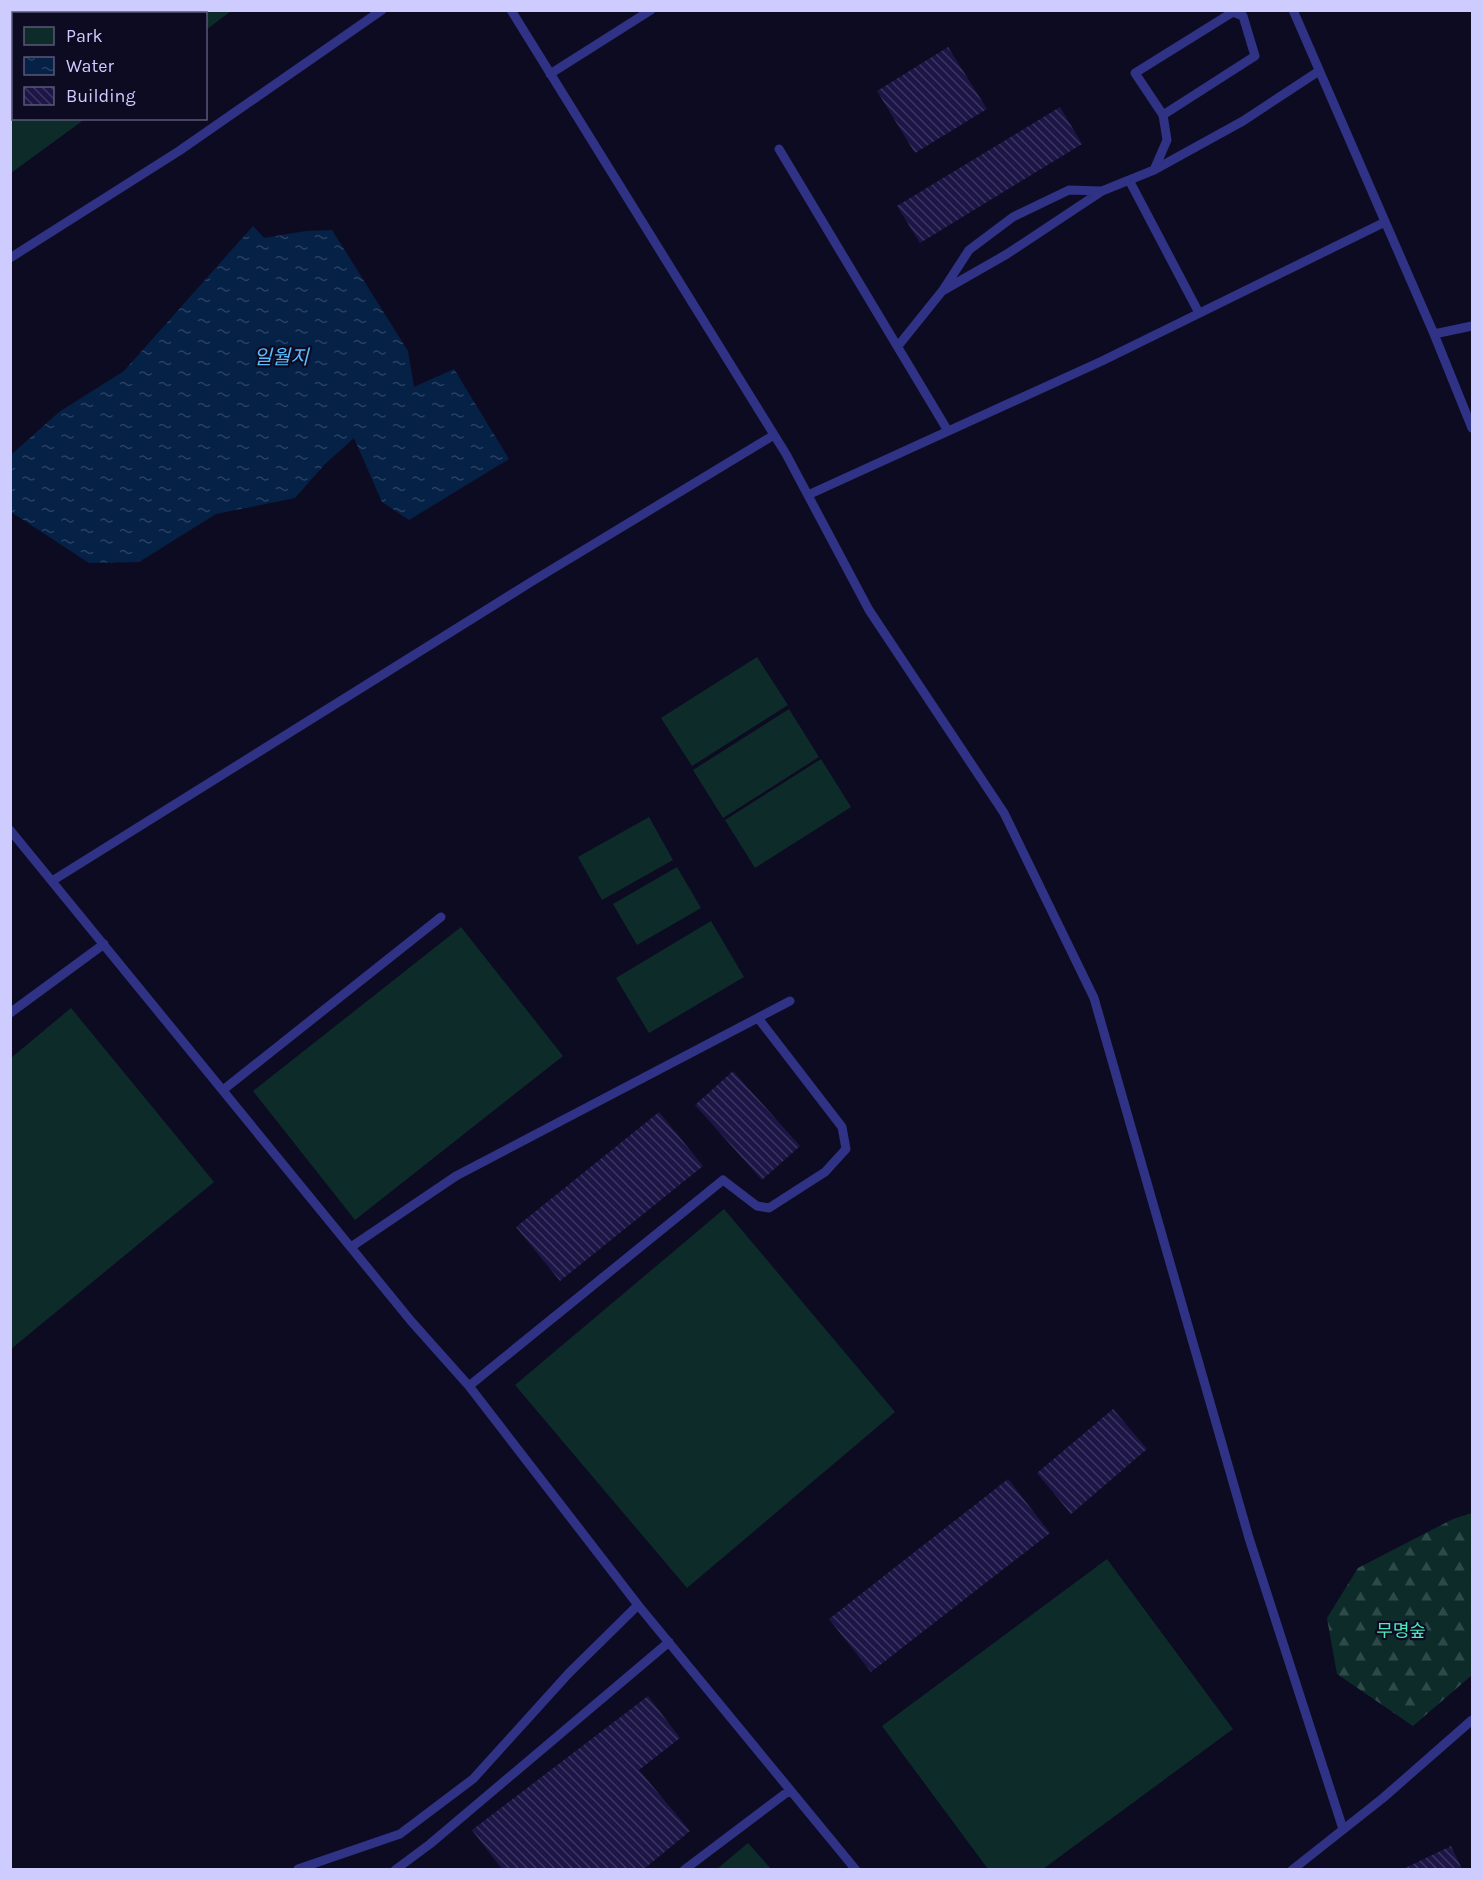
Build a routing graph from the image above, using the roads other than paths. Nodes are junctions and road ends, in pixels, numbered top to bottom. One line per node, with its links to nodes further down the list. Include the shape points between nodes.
1 (382, 10): 14 (lane, via 179,151)
2 (511, 10): 7 (lane)
3 (651, 10): 7 (lane)
4 (1293, 10): 6 (lane)
5 (1246, 13): 8 (lane, via 1255,56); 8 (lane, via 1233,12 1135,73)
6 (1319, 71): 10 (lane, via 1243,121); 13 (lane)
7 (550, 74): 22 (lane)
8 (1163, 115): 10 (lane, via 1167,140)
9 (779, 149): 19 (lane)
10 (1154, 170): 11 (lane)
11 (1129, 180): 12 (lane); 16 (lane)
12 (1102, 190): 15 (lane, via 1007,254); 15 (lane, via 1069,190 1013,217 969,250)
13 (1385, 222): 16 (lane); 18 (lane)
14 (10, 258)
15 (943, 290): 19 (lane)
16 (1200, 313): 21 (lane)
17 (1473, 326): 18 (lane)
18 (1434, 334): 20 (lane)
19 (898, 346): 21 (lane)
20 (1473, 428)
21 (948, 431): 23 (lane)
22 (774, 435): 23 (lane); 25 (lane)
23 (808, 495): 38 (lane, via 869,610 1004,813 1094,999 1249,1538)
24 (10, 830): 25 (lane)
25 (52, 882): 27 (lane)
26 (441, 917): 31 (lane)
27 (104, 945): 29 (lane); 31 (lane)
28 (790, 1001): 30 (lane)
29 (10, 1013)
30 (758, 1018): 32 (lane, via 456,1176); 33 (lane, via 842,1127 846,1149 825,1172 769,1208 757,1206 723,1180)
31 (223, 1090): 32 (lane)
32 (351, 1247): 33 (lane)
33 (469, 1386): 34 (lane)
34 (638, 1605): 35 (lane); 39 (lane, via 569,1673 473,1779 400,1834)
35 (669, 1642): 37 (lane); 40 (lane, via 430,1844)
36 (1473, 1720): 38 (lane)
37 (790, 1790): 41 (lane); 42 (lane)
38 (1343, 1829): 43 (lane)
39 (298, 1869)
40 (395, 1869)
41 (684, 1869)
42 (856, 1869)
43 (1292, 1869)

